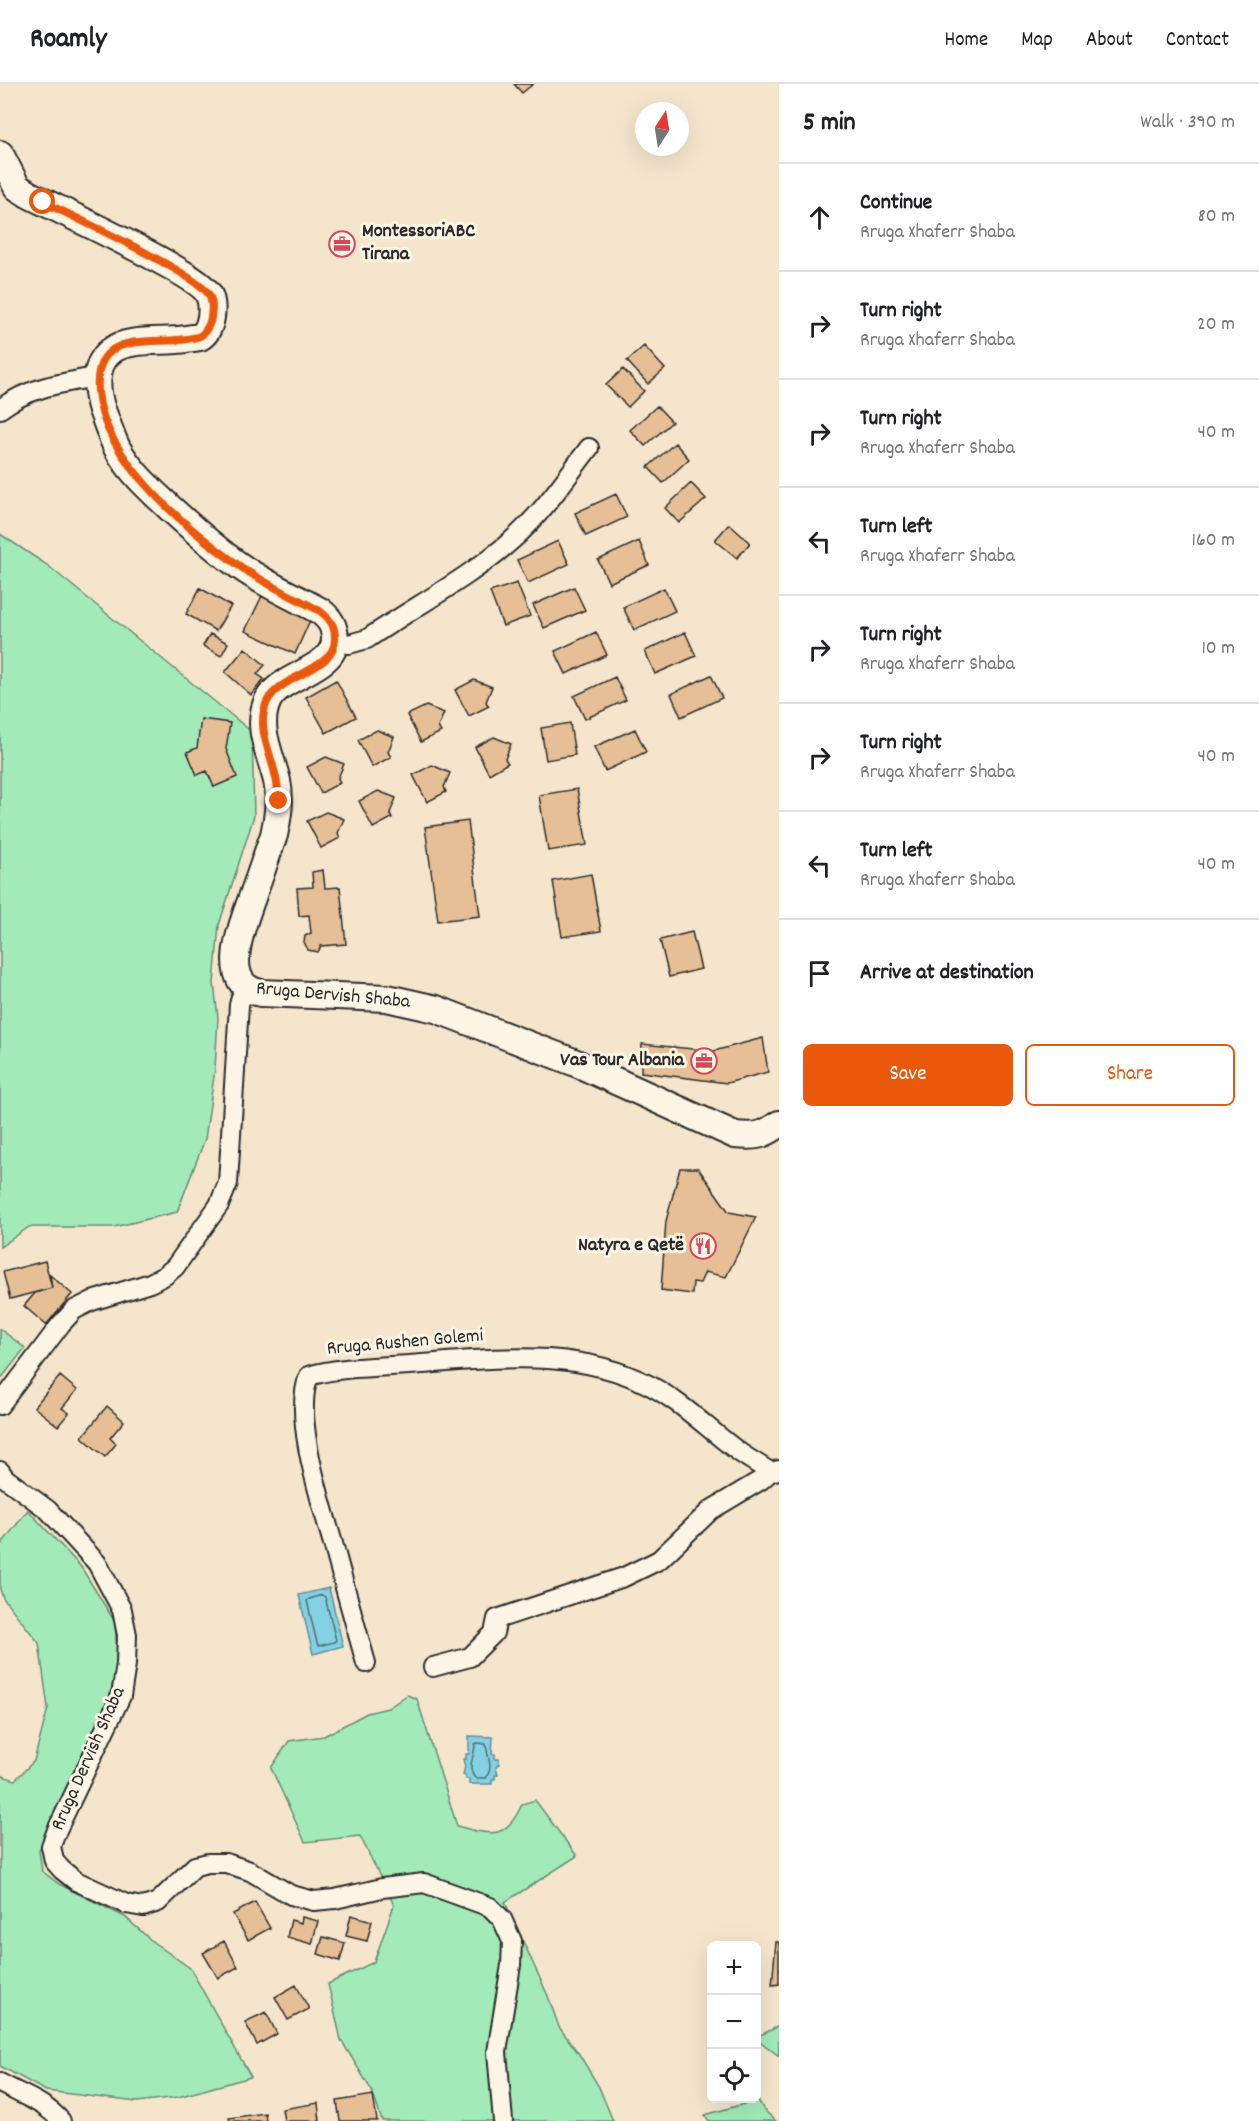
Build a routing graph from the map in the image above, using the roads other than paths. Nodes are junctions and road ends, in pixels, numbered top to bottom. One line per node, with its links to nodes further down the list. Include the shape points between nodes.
1 (0, 154): 2 (street, via 17,187 146,253 199,283 209,295 211,318 200,337 128,343 111,351 100,364)
2 (97, 376): 3 (street, via 40,387 17,396); 5 (street, via 99,400 117,447 145,485 242,568 330,619)
3 (0, 409)
4 (589, 448): 5 (street, via 532,521 479,568 367,639 348,644)
5 (335, 642): 6 (street, via 325,660 274,691 267,702 263,727 277,782 278,818 237,941 236,961)
6 (244, 986): 7 (street, Rruga Dervish Shaba, via 261,993 407,1001 576,1063 735,1135 766,1133); 8 (street, Rruga Dervish Shaba, via 239,1005 228,1183 219,1205 175,1267 164,1276 74,1310)
7 (779, 1124)
8 (0, 1406)
9 (0, 1471): 15 (street, Rruga Dervish Shaba, via 48,1510 97,1563 122,1610 127,1635 121,1696 57,1830 51,1846 54,1861 75,1881 126,1904 143,1907 158,1902 195,1866 226,1863 250,1871 291,1895 314,1901 424,1883 490,1907 502,1919 512,1941 512,1965 497,2052)
10 (774, 1471): 11 (street, Rruga Rushen Golemi, via 739,1452 652,1387 593,1367 543,1357 521,1357 324,1371 309,1376 303,1402 311,1466); 12 (street, Rruga Rushen Golemi, via 711,1510 658,1560 624,1577 497,1619 494,1632 470,1657)
11 (366, 1663)
12 (433, 1667)
13 (0, 2083): 14 (street, via 36,2101)
14 (61, 2121)
15 (503, 2121)

